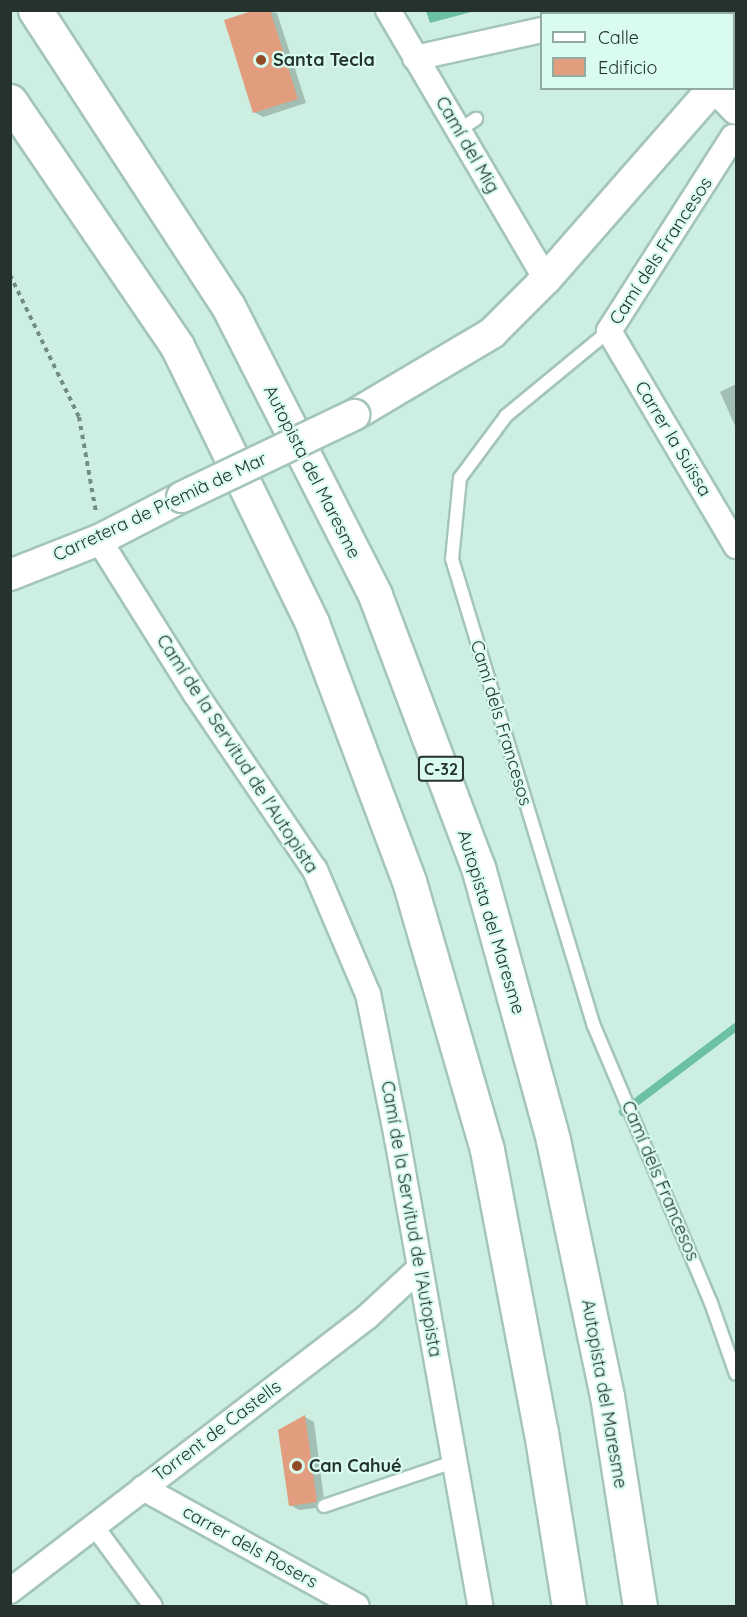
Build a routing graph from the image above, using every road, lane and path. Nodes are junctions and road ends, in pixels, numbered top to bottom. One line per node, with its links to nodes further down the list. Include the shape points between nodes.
1 (35, 10): 26 (highway, Autopista del Maresme / C-32, via 228,306 380,606 478,867 553,1140 607,1396)
2 (388, 10): 4 (street, Camí del Mig)
3 (540, 30): 4 (street)
4 (415, 58): 10 (street, Camí del Mig, via 467,125)
5 (713, 90): 10 (street, Carretera de Premià de Mar)
6 (716, 90): 8 (street)
7 (10, 101): 25 (highway, via 177,346 312,623 409,881 487,1150 541,1432)
8 (735, 123): 11 (street, Camí dels Francesos)
9 (10, 275): 12 (path, via 79,417 92,471)
10 (546, 279): 12 (street, Carretera de Premià de Mar, bridge, via 492,333 354,415)
11 (609, 331): 13 (street, Carrer la Suïssa); 16 (lane, Camí dels Francesos, via 506,416 460,478 452,559 594,1026 711,1303)
12 (99, 540): 14 (street, Carretera de Premià de Mar); 15 (street, Camí de la Servitud de l'Autopista, via 195,693 315,870 368,994)
13 (736, 546)
14 (10, 575)
15 (420, 1268): 17 (street, Camí de la Servitud de l'Autopista); 18 (street, Torrent de Castells, via 367,1317)
16 (736, 1374)
17 (456, 1461): 19 (lane); 24 (street, Camí de la Servitud de l'Autopista)
18 (143, 1488): 20 (street, Torrent de Castells); 23 (street, carrer dels Rosers)
19 (324, 1506)
20 (94, 1526): 21 (street, Torrent de Castells); 22 (street)
21 (10, 1590)
22 (153, 1606)
23 (357, 1606)
24 (480, 1606)
25 (569, 1606)
26 (640, 1606)

